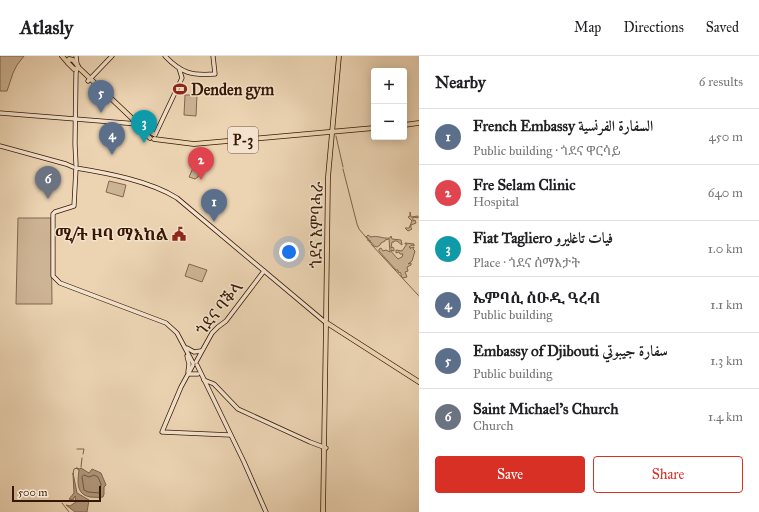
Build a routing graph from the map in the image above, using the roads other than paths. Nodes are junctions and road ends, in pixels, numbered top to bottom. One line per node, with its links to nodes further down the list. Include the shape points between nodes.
1 (62, 56): 7 (main road)
2 (66, 56): 7 (main road)
3 (112, 56): 12 (main road)
4 (165, 56): 8 (main road)
5 (213, 56): 10 (main road, via 215,74)
6 (340, 56): 18 (main road, ጎደና እምባሓራ)
7 (72, 58): 9 (main road)
8 (179, 68): 10 (main road); 11 (main road)
9 (76, 69): 12 (main road); 14 (main road)
10 (190, 73): 11 (main road)
11 (182, 78): 23 (main road)
12 (89, 80): 15 (main road)
13 (2, 114): 14 (main road)
14 (75, 119): 15 (main road); 27 (main road)
15 (136, 124): 23 (main road)
16 (419, 124): 17 (main road)
17 (407, 125)
18 (333, 126): 20 (main road); 21 (main road, ጎደና እምባሓራ); 22 (main road)
19 (371, 128): 20 (main road, P-3)
20 (339, 131): 21 (main road, P-3); 24 (main road)
21 (332, 132): 22 (main road, P-3); 24 (main road, ጎደና እምባሓራ)
22 (324, 133): 23 (main road, P-3, via 194,144); 24 (main road)
23 (153, 137)
24 (332, 139): 29 (main road, ጎደና እምባሓራ, via 328,177)
25 (0, 146): 26 (main road)
26 (67, 164): 27 (main road); 27 (main road)
27 (75, 164): 28 (main road, via 157,188 177,198); 32 (main road, via 74,206 53,215 53,276 59,281 168,324 176,331)
28 (264, 271): 29 (main road); 33 (main road, ጎደና ባቕላ, via 226,321 216,328)
29 (326, 320): 30 (main road); 31 (main road); 40 (main road)
30 (336, 328): 31 (main road, via 330,328); 38 (main road)
31 (327, 333): 42 (main road)
32 (186, 349): 33 (main road); 34 (main road); 35 (main road)
33 (201, 351): 34 (main road, ጎደና ባቕላ)
34 (195, 364): 35 (main road, ጎደና ባቕላ); 36 (main road); 37 (main road)
35 (188, 374): 36 (main road); 39 (main road, ጎደና ባቕላ, via 162,432)
36 (198, 374): 37 (main road)
37 (203, 380): 39 (main road); 41 (main road, via 214,384 238,409); 42 (main road, via 214,386 237,410); 43 (main road, via 244,462)
38 (419, 382)
39 (230, 435): 43 (main road)
40 (325, 442): 41 (main road); 42 (main road)
41 (319, 446): 42 (main road)
42 (325, 449): 44 (main road)
43 (265, 512)
44 (324, 512)

